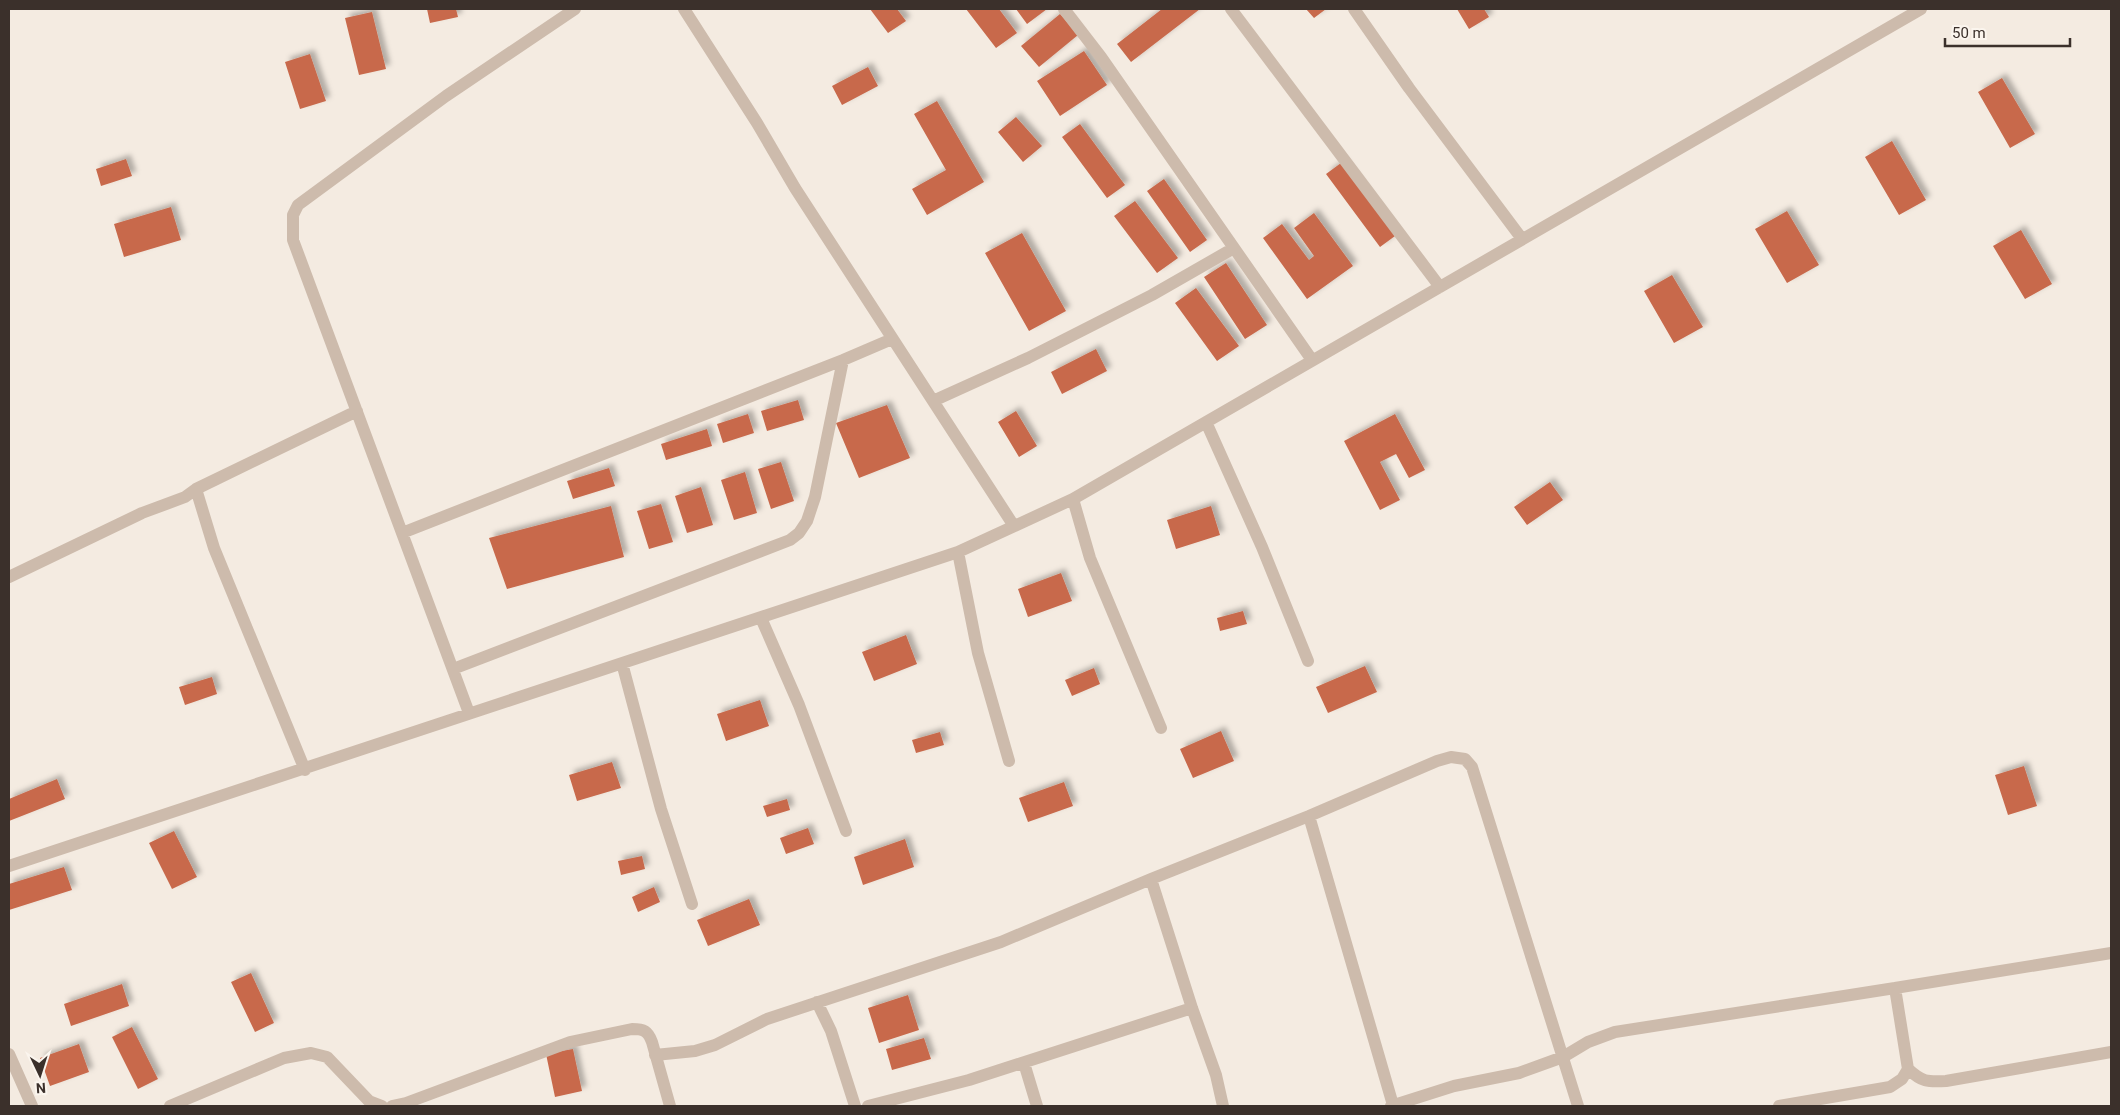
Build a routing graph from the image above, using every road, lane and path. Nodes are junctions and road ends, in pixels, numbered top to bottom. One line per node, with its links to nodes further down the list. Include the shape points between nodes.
1 (575, 9): 14 (street, via 446,96 298,205 293,215 293,240)
2 (684, 9): 10 (street)
3 (1064, 9): 8 (street)
4 (1231, 9): 9 (street)
5 (1354, 9): 7 (street)
6 (1921, 9): 7 (street)
7 (1522, 239): 9 (street)
8 (1234, 248): 12 (street); 13 (street, via 1152,295 1028,358)
9 (1440, 287): 12 (street)
10 (892, 338): 11 (street); 13 (street)
11 (843, 360): 19 (street); 25 (street, via 815,497 799,533 790,540)
12 (1312, 360): 15 (street)
13 (933, 401): 18 (street)
14 (357, 412): 16 (street); 19 (street)
15 (1206, 422): 17 (street); 23 (street)
16 (196, 489): 21 (street, via 185,497 142,513); 29 (street, via 214,548)
17 (1073, 499): 18 (street); 27 (street, via 1090,558)
18 (1014, 526): 20 (street)
19 (402, 533): 25 (street)
20 (958, 552): 22 (street); 28 (street, via 978,653)
21 (9, 577)
22 (760, 618): 24 (street); 31 (street, via 799,705)
23 (1308, 661)
24 (622, 663): 26 (street); 34 (street, via 661,809)
25 (453, 668): 26 (street)
26 (469, 713): 29 (street)
27 (1161, 728)
28 (1009, 761)
29 (304, 770): 32 (street)
30 (1309, 816): 33 (street); 42 (street, via 1436,761 1451,757 1465,759 1472,767); 54 (street)
31 (846, 831)
32 (9, 866)
33 (1151, 878): 37 (street, via 1001,942); 38 (street)
34 (692, 904)
35 (2111, 953): 36 (street)
36 (1895, 988): 42 (street, via 1615,1032); 44 (street)
37 (817, 1002): 41 (street, via 767,1019 695,1051); 50 (street)
38 (1192, 1008): 43 (street); 53 (street, via 1216,1075)
39 (2111, 1052): 44 (street, via 1946,1081 1928,1082 1917,1078)
40 (9, 1054): 45 (street)
41 (655, 1055): 48 (street, via 648,1033 632,1029 570,1042); 49 (street)
42 (1562, 1057): 54 (street, via 1519,1073 1454,1086); 55 (street)
43 (1024, 1063): 51 (street); 52 (street)
44 (1908, 1068): 56 (street, via 1902,1079 1890,1087)
45 (32, 1106)
46 (170, 1106): 47 (street, via 284,1058 311,1053 327,1057 368,1101)
47 (382, 1106)
48 (392, 1106)
49 (670, 1106)
50 (856, 1106)
51 (868, 1106)
52 (1037, 1106)
53 (1223, 1106)
54 (1392, 1106)
55 (1578, 1106)
56 (1778, 1106)

